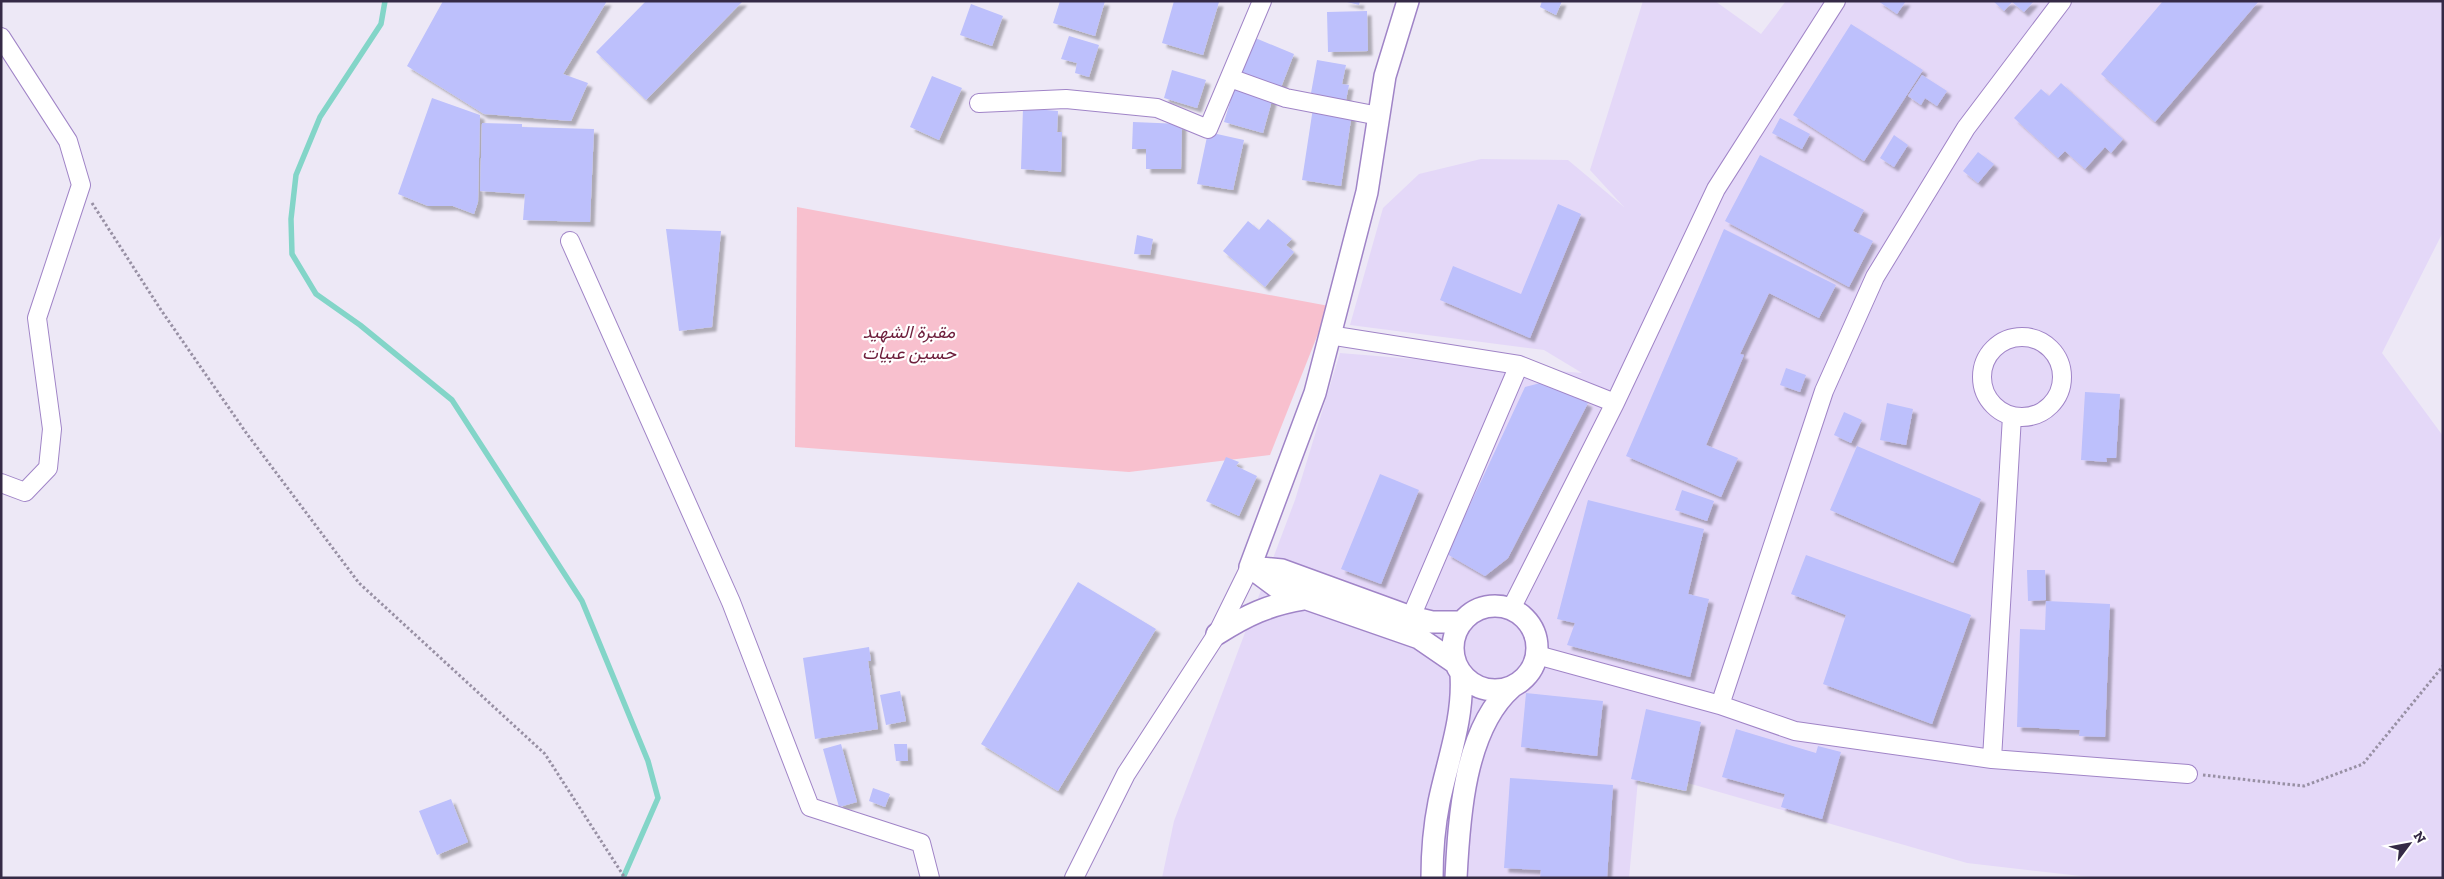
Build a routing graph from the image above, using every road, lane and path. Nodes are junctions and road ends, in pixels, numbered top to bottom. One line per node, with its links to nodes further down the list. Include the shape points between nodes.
1 (1262, 1): 6 (street)
2 (1408, 1): 8 (street, via 1385,76)
3 (1836, 1): 13 (street, via 1716,189)
4 (2062, 1): 26 (street, via 1966,128 1875,277 1824,391)
5 (1, 37): 9 (street, via 68,141)
6 (1230, 78): 7 (street, via 1208,129 1157,108 1066,99); 8 (street, via 1286,98)
7 (979, 103)
8 (1379, 116): 11 (street, via 1367,192)
9 (81, 185): 15 (street, via 37,318 52,429 48,468 24,492); 29 (path, via 160,310 236,419 359,583 545,754)
10 (570, 241): 30 (street, via 731,602 810,807 921,843)
11 (1330, 335): 12 (street); 16 (street, via 1315,393)
12 (1519, 365): 13 (street); 19 (street)
13 (1615, 403): 18 (street)
14 (2012, 416): 14 (street, via 2026,417 2044,410 2058,396 2062,383 2058,357 2038,339 2012,337 1999,343 1983,364 1984,390 1995,406); 27 (street)
15 (1, 483)
16 (1250, 567): 17 (street, via 1281,590); 19 (street, via 1282,570); 21 (street)
17 (1304, 599): 21 (street, via 1276,603 1248,614); 24 (street, via 1419,638)
18 (1511, 609): 20 (street, via 1484,607 1471,612); 22 (street, via 1532,628 1537,641)
19 (1410, 617): 20 (street, via 1432,622)
20 (1461, 622): 24 (street, via 1454,634 1452,648)
21 (1217, 634): 31 (street, via 1126,774)
22 (1537, 655): 25 (street, via 1524,679); 26 (street)
23 (2443, 666): 28 (path, via 2364,764 2304,786)
24 (1458, 668): 25 (street, via 1472,684 1484,690); 32 (street, via 1461,711 1439,802)
25 (1512, 687): 33 (street, via 1494,706 1469,770 1460,817)
26 (1720, 705): 27 (street, via 1795,731)
27 (1992, 759): 28 (street)
28 (2188, 774)
29 (625, 878)
30 (930, 878)
31 (1074, 878)
32 (1432, 878)
33 (1456, 878)

